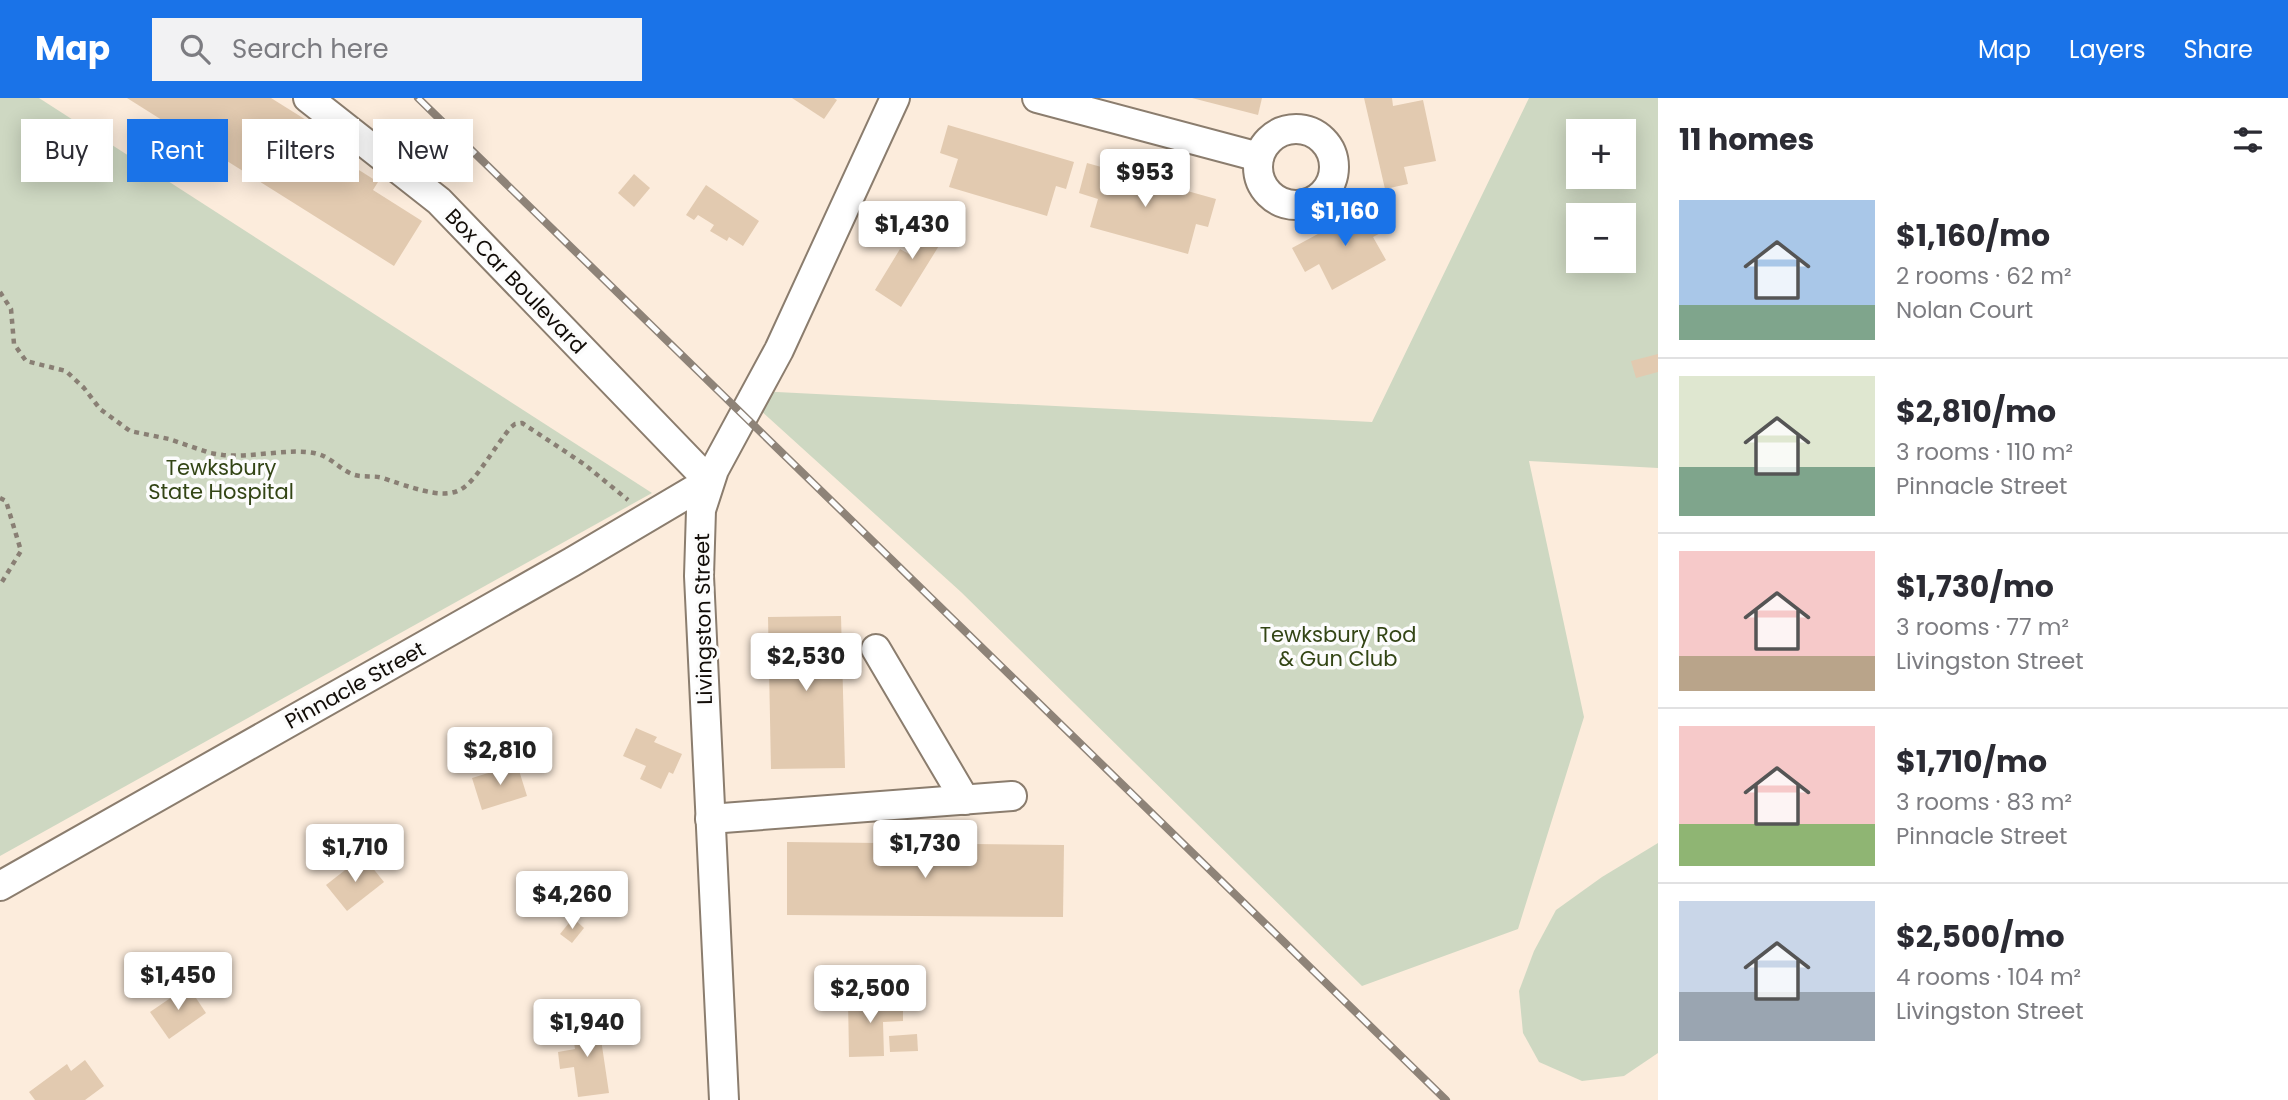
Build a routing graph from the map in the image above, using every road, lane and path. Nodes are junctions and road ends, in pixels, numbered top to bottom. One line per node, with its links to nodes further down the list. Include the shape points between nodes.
1 (308, 98): 6 (street, Box Car Boulevard, via 439,201)
2 (895, 98): 6 (street, Livingston Street, via 784,338)
3 (1037, 98): 4 (street)
4 (1259, 157)
5 (0, 292): 8 (path, via 11,309 14,344 23,358 66,372 100,409 130,432 223,455 313,453 353,474 440,495 468,486 510,428 522,424 584,464)
6 (709, 481): 8 (street, Pinnacle Street); 13 (street, Livingston Street, via 701,510 699,548)
7 (0, 498): 9 (path, via 6,501 21,551)
8 (648, 517): 14 (street, Pinnacle Street)
9 (0, 585)
10 (876, 649): 12 (street)
11 (1012, 796): 12 (street)
12 (965, 800): 13 (street)
13 (710, 819): 15 (street, Livingston Street)
14 (0, 886)
15 (724, 1100)

